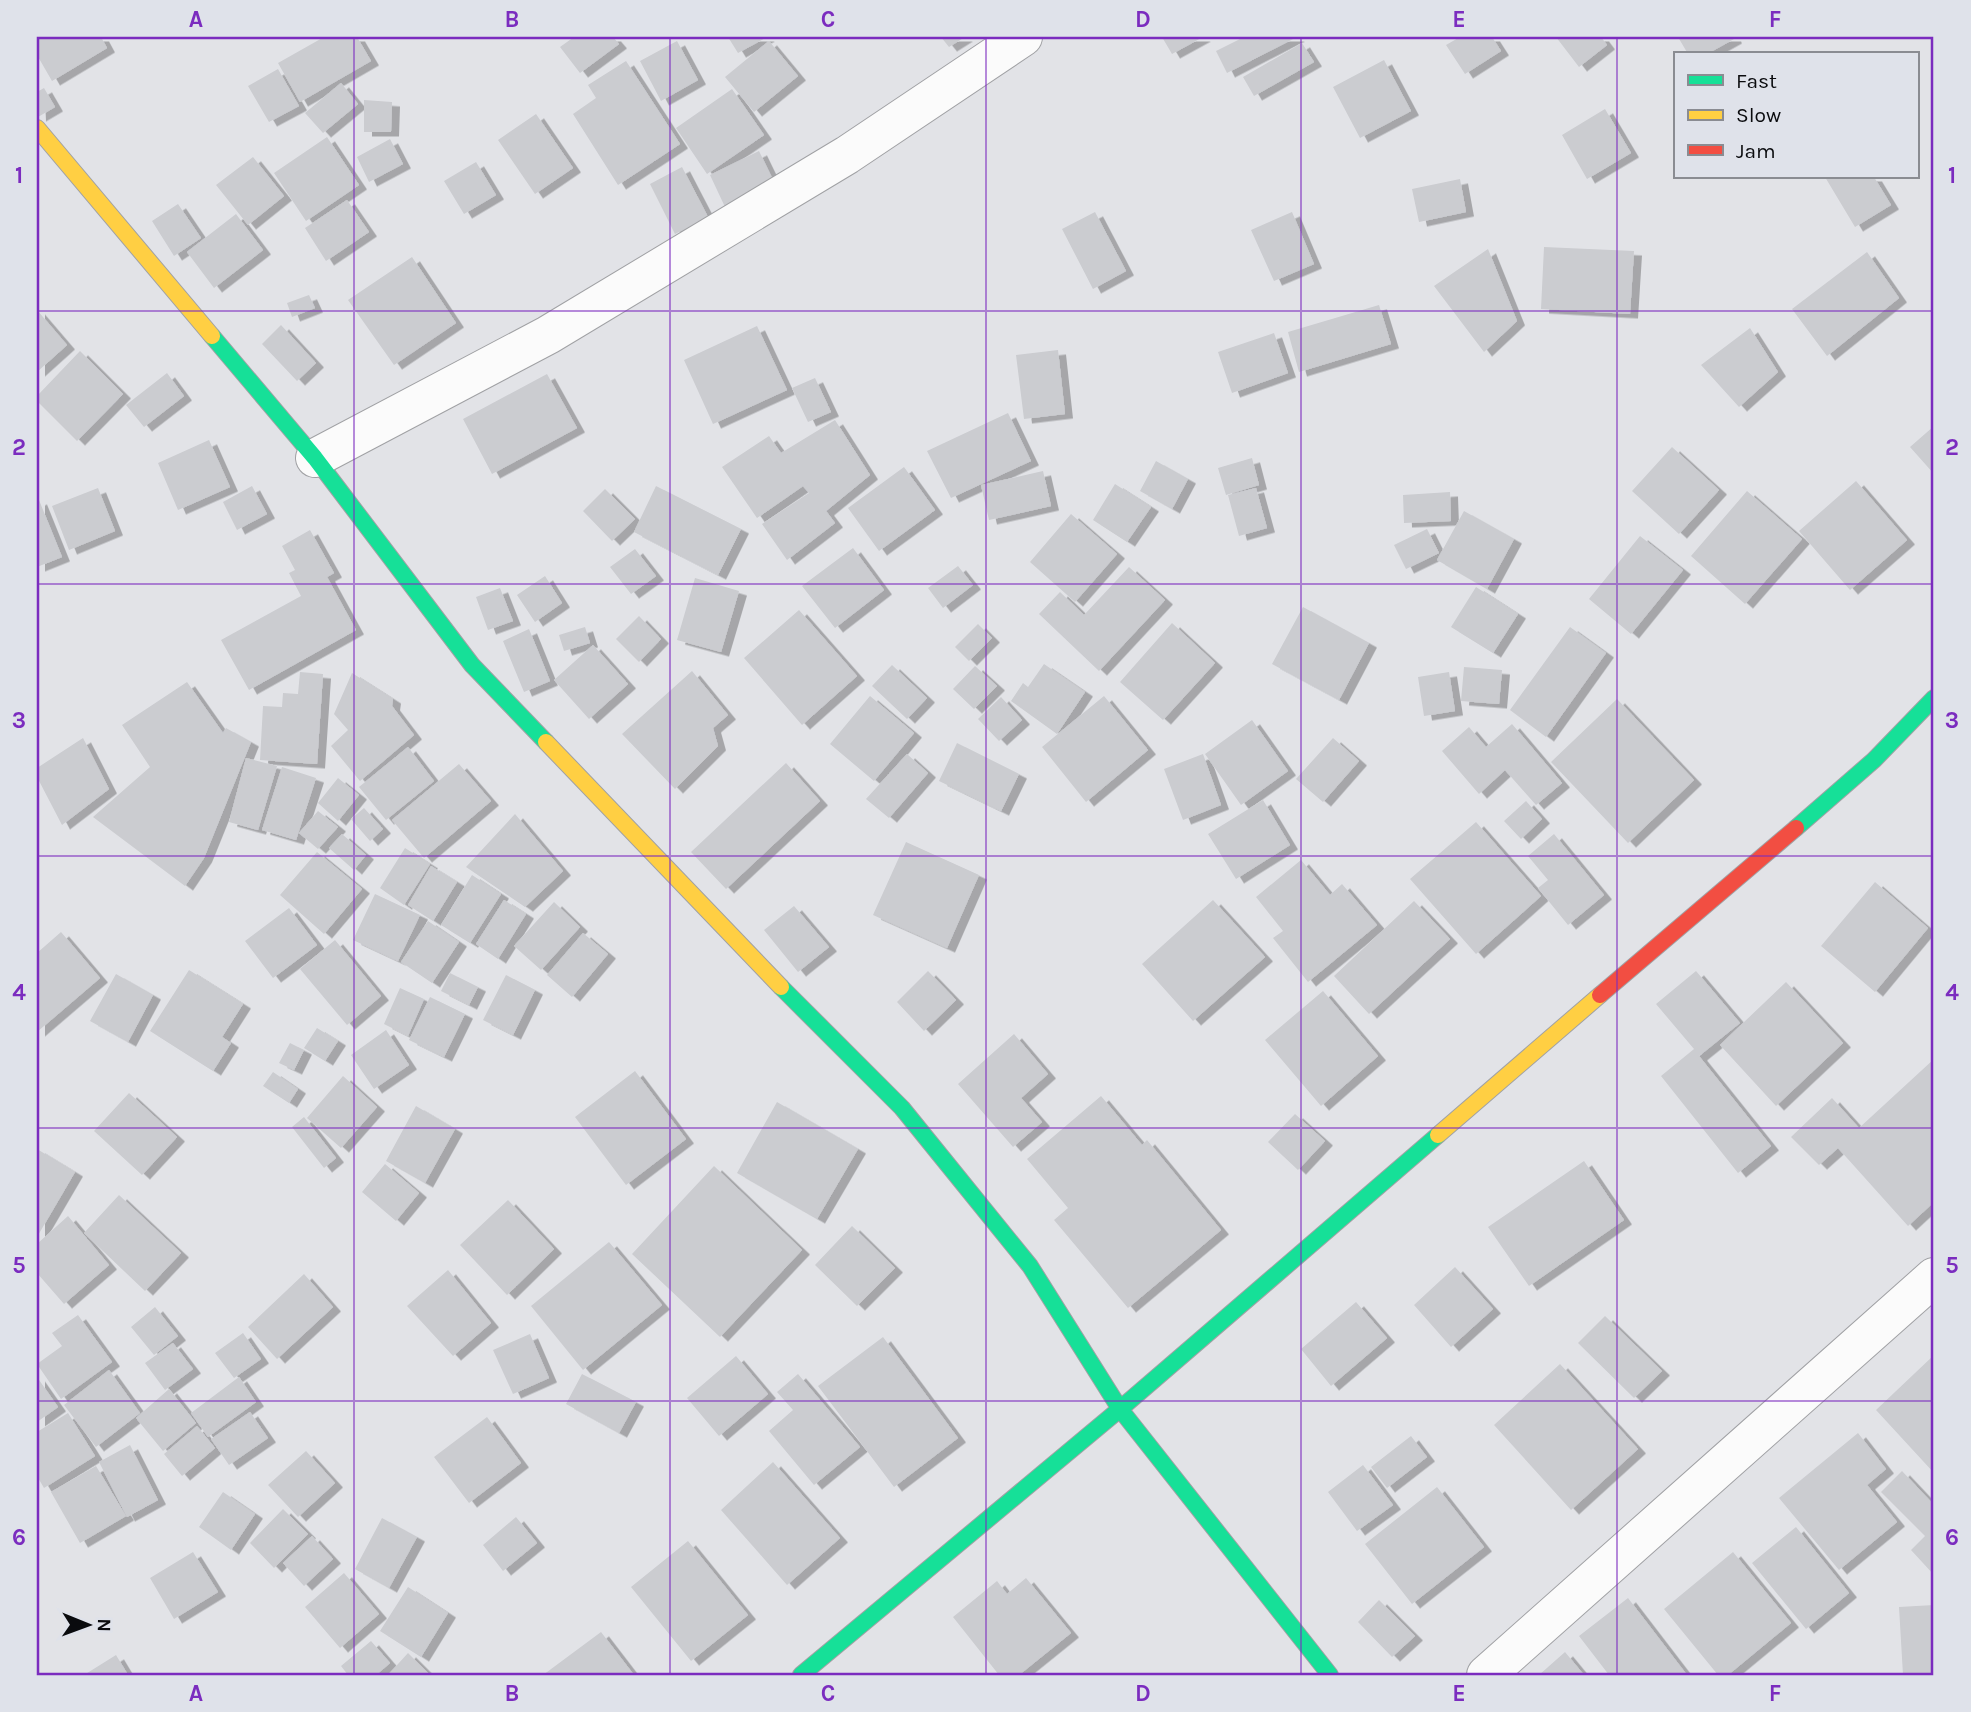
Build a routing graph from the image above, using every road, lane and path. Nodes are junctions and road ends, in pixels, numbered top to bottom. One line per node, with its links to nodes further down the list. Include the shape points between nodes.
1 (1023, 37): 3 (street, via 847,155 548,335)
2 (37, 128): 3 (street)
3 (315, 458): 6 (street, via 472,665 902,1108 1030,1266)
4 (1934, 698): 6 (street, via 1874,760)
5 (1934, 1276): 9 (street)
6 (1120, 1409): 7 (street); 8 (street)
7 (801, 1675)
8 (1330, 1675)
9 (1486, 1675)

